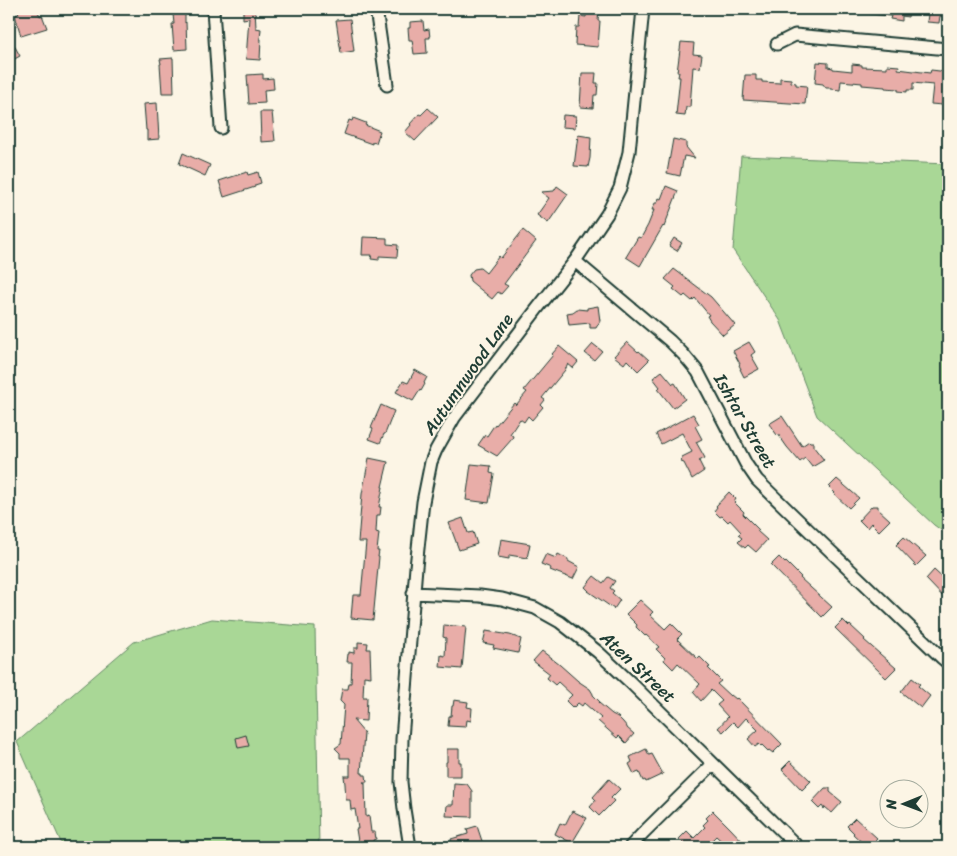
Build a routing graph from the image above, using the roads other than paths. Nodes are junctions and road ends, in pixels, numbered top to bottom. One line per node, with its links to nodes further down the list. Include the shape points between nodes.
1 (213, 9): 7 (street)
2 (376, 9): 6 (street)
3 (643, 9): 8 (street, Autumnwood Lane, via 630,152 624,177 607,214)
4 (777, 44): 5 (street, via 795,35)
5 (948, 49)
6 (387, 85)
7 (221, 128)
8 (575, 261): 9 (street, Autumnwood Lane, via 466,402 436,450 423,502); 10 (street, Ishtar Street, via 670,340 698,372 757,480)
9 (413, 593): 11 (street, Aten Street, via 502,599 546,613 598,652); 12 (street, Autumnwood Lane, via 401,769)
10 (948, 662)
11 (713, 764): 13 (street); 14 (street, Aten Street)
12 (410, 847)
13 (630, 847)
14 (798, 847)

